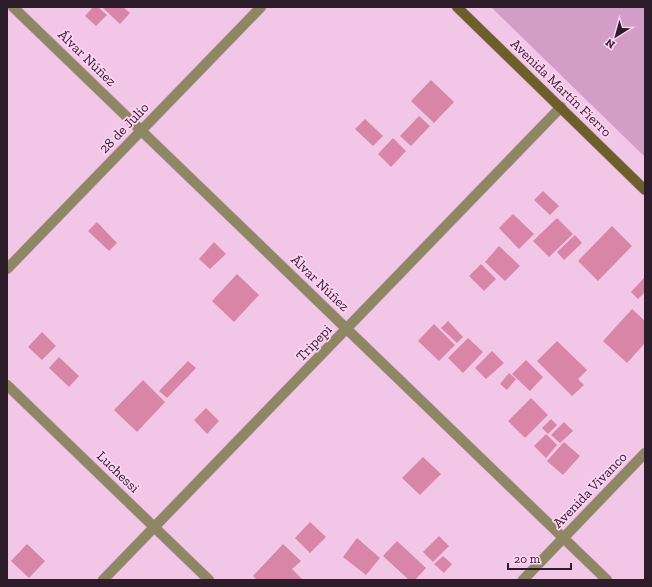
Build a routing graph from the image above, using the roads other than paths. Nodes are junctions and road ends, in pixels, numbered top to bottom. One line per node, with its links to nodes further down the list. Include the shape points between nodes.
1 (13, 7): 5 (street, Álvar Núñez)
2 (261, 7): 5 (street, 28 de Julio)
3 (457, 7): 4 (main road, Avenida Martín Fierro)
4 (561, 107): 6 (main road, Avenida Martín Fierro); 8 (street, Tripepi)
5 (141, 130): 7 (street, 28 de Julio); 8 (street, Álvar Núñez)
6 (645, 190)
7 (7, 269)
8 (347, 328): 11 (street, Tripepi); 12 (street, Álvar Núñez)
9 (7, 385): 11 (street, Luchessi)
10 (645, 453): 12 (street, Avenida Vivanco)
11 (155, 527): 13 (street, Tripepi); 14 (street, Luchessi)
12 (564, 538): 15 (street, Avenida Vivanco); 16 (street, Álvar Núñez)
13 (103, 580)
14 (209, 580)
15 (523, 580)
16 (607, 580)

